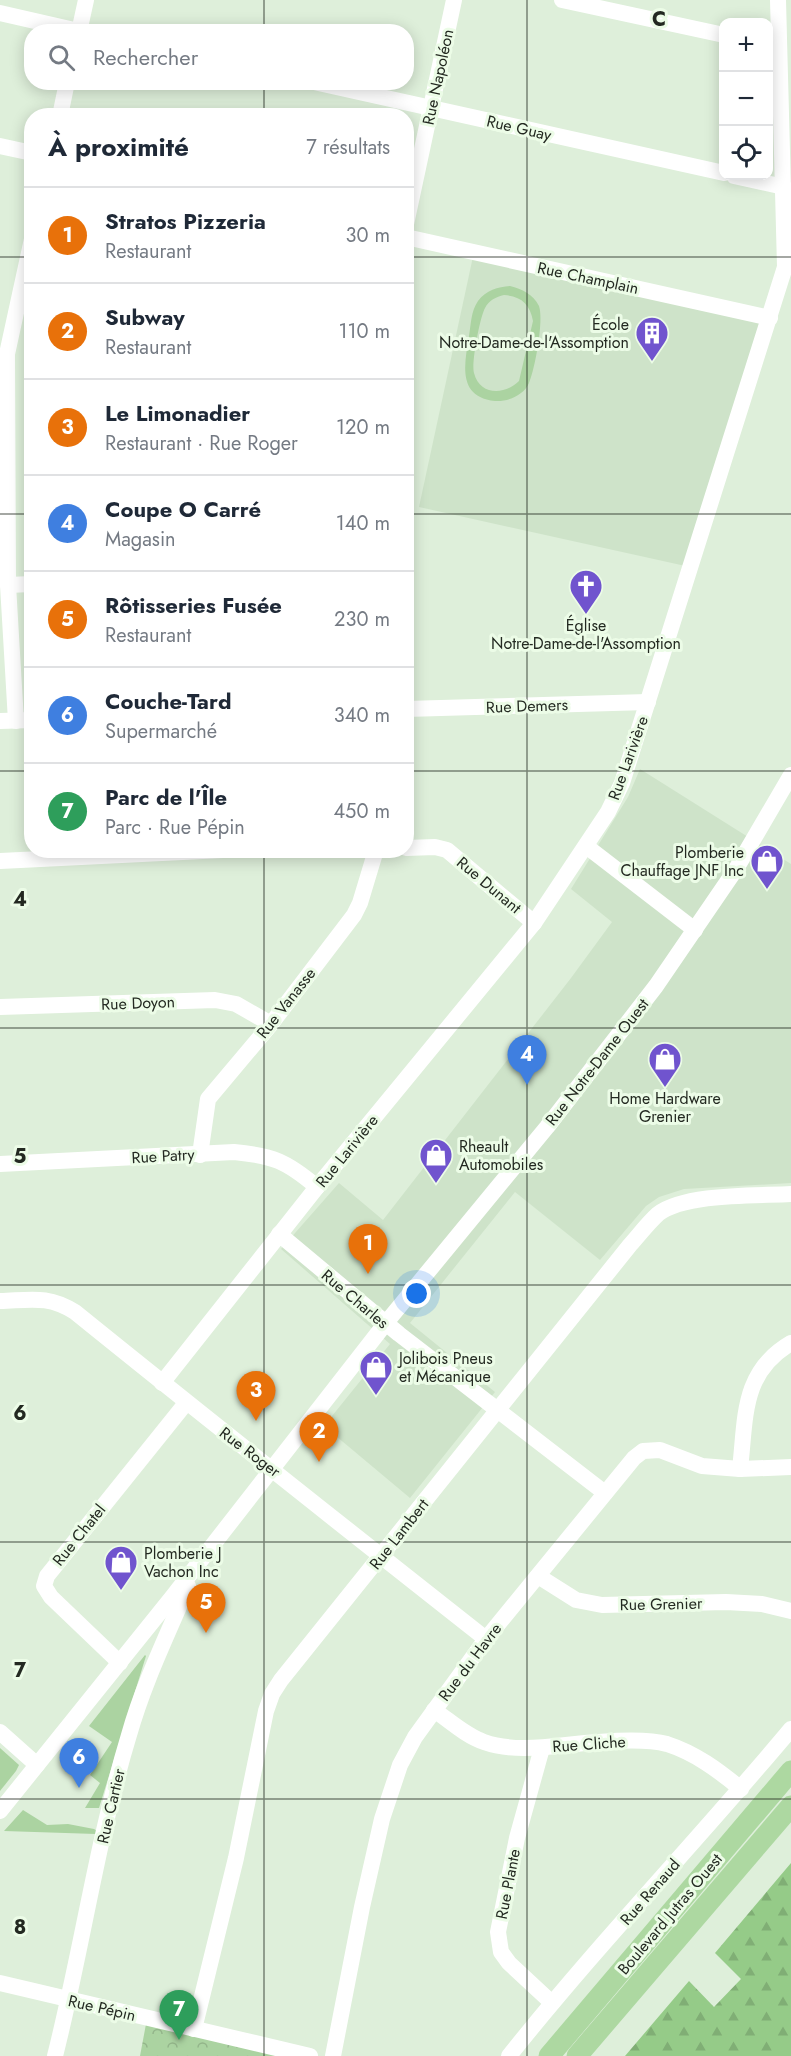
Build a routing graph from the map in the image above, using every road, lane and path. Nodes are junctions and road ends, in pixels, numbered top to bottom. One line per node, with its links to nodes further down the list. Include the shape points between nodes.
1 (86, 0): 7 (street)
2 (454, 0): 13 (street, Rue Napoléon)
3 (562, 0): 8 (street)
4 (778, 0): 9 (street, Rue Larivière)
5 (0, 13): 6 (street)
6 (49, 24)
7 (81, 24)
8 (719, 34)
9 (774, 46): 14 (street, Rue Larivière)
10 (65, 90): 12 (street)
11 (350, 90): 13 (street, Rue Guay)
12 (62, 108)
13 (431, 108): 17 (street, Rue Guay); 19 (street, Rue Napoléon)
14 (786, 138): 20 (street, Rue Larivière)
15 (0, 146): 16 (street)
16 (24, 151)
17 (719, 172)
18 (752, 180): 20 (street)
19 (414, 187)
20 (784, 187): 23 (street, Rue Larivière, via 785,267)
21 (414, 239): 23 (street, Rue Champlain)
22 (24, 292): 24 (street, via 7,354)
23 (770, 318): 27 (street, Rue Larivière)
24 (4, 443): 26 (street)
25 (24, 584): 26 (street)
26 (8, 585): 29 (street)
27 (648, 702): 28 (street, Rue Demers); 32 (street, Rue Larivière, via 622,783)
28 (414, 710)
29 (16, 721)
30 (791, 775): 31 (street, Rue Notre-Dame Ouest)
31 (785, 799): 38 (street, Rue Notre-Dame Ouest)
32 (586, 846): 37 (street, Rue Larivière); 38 (street)
33 (414, 848): 37 (street, Rue Dunant, via 447,850)
34 (61, 858): 36 (street)
35 (374, 858): 40 (street, Rue Vanasse, via 354,915)
36 (0, 861)
37 (534, 922): 43 (street, Rue Larivière)
38 (695, 930): 47 (street, Rue Notre-Dame Ouest, via 547,1127)
39 (0, 1007): 40 (street, Rue Doyon, via 215,1000 236,1004)
40 (271, 1024): 41 (street, Rue Vanasse, via 208,1099)
41 (200, 1155): 42 (street, Rue Patry); 43 (street, Rue Patry, via 258,1154 286,1163)
42 (0, 1164)
43 (317, 1187): 45 (street, Rue Larivière)
44 (791, 1194): 51 (street, Rue Lambert, via 700,1199 658,1214)
45 (279, 1234): 47 (street, Rue Charles); 49 (street, Rue Larivière)
46 (0, 1301): 49 (street, Rue Roger, via 42,1299 60,1303)
47 (385, 1324): 51 (street, Rue Charles); 53 (street, Rue Notre-Dame Ouest)
48 (791, 1343): 54 (street, via 775,1352 753,1382)
49 (162, 1383): 50 (street, Rue Roger)
50 (186, 1403): 53 (street, Rue Roger); 61 (street, Rue Chatel, via 47,1575 44,1586)
51 (496, 1411): 55 (street, Rue Charles); 56 (street, Rue Lambert)
52 (791, 1467): 54 (street, Rue du Havre)
53 (273, 1469): 56 (street, Rue Roger); 57 (street, Rue Notre-Dame Ouest)
54 (740, 1469): 55 (street, Rue du Havre, via 702,1466 660,1450 643,1451)
55 (605, 1493): 58 (street, Rue du Havre)
56 (382, 1557): 60 (street, Rue Roger); 74 (street, Rue Lambert, via 290,1669 266,1711 236,1858)
57 (196, 1566): 61 (street, Rue Notre-Dame Ouest); 72 (street, Rue Cartier, via 150,1671 129,1734 111,1798)
58 (538, 1576): 59 (street, Rue Grenier, via 576,1600 602,1605 726,1602); 60 (street, Rue du Havre)
59 (791, 1611)
60 (486, 1640): 62 (street, Rue du Havre)
61 (120, 1663): 66 (street, Rue Notre-Dame Ouest)
62 (434, 1710): 65 (street, Rue Cliche, via 483,1742); 77 (street, Rue du Havre, via 400,1765 382,1819)
63 (791, 1729): 68 (street, Rue Renaud)
64 (0, 1732): 66 (street)
65 (542, 1748): 68 (street, Rue Cliche, via 583,1743 664,1743 699,1758); 73 (street, Rue Plante, via 517,1838 498,1932 505,1958)
66 (37, 1765): 70 (street, Rue Notre-Dame Ouest)
67 (791, 1771): 79 (main road, Boulevard Jutras Ouest)
68 (741, 1789): 73 (street, Rue Renaud)
69 (791, 1806): 80 (main road, Boulevard Jutras Ouest)
70 (0, 1811)
71 (0, 1983): 72 (street, Rue Pépin)
72 (69, 2000): 74 (street, Rue Pépin); 75 (street, Rue Cartier)
73 (552, 2002): 78 (street, Rue Renaud)
74 (194, 2029): 76 (street, Rue Pépin)
75 (55, 2056)
76 (310, 2056)
77 (333, 2056)
78 (509, 2056)
79 (549, 2056)
80 (578, 2056)

